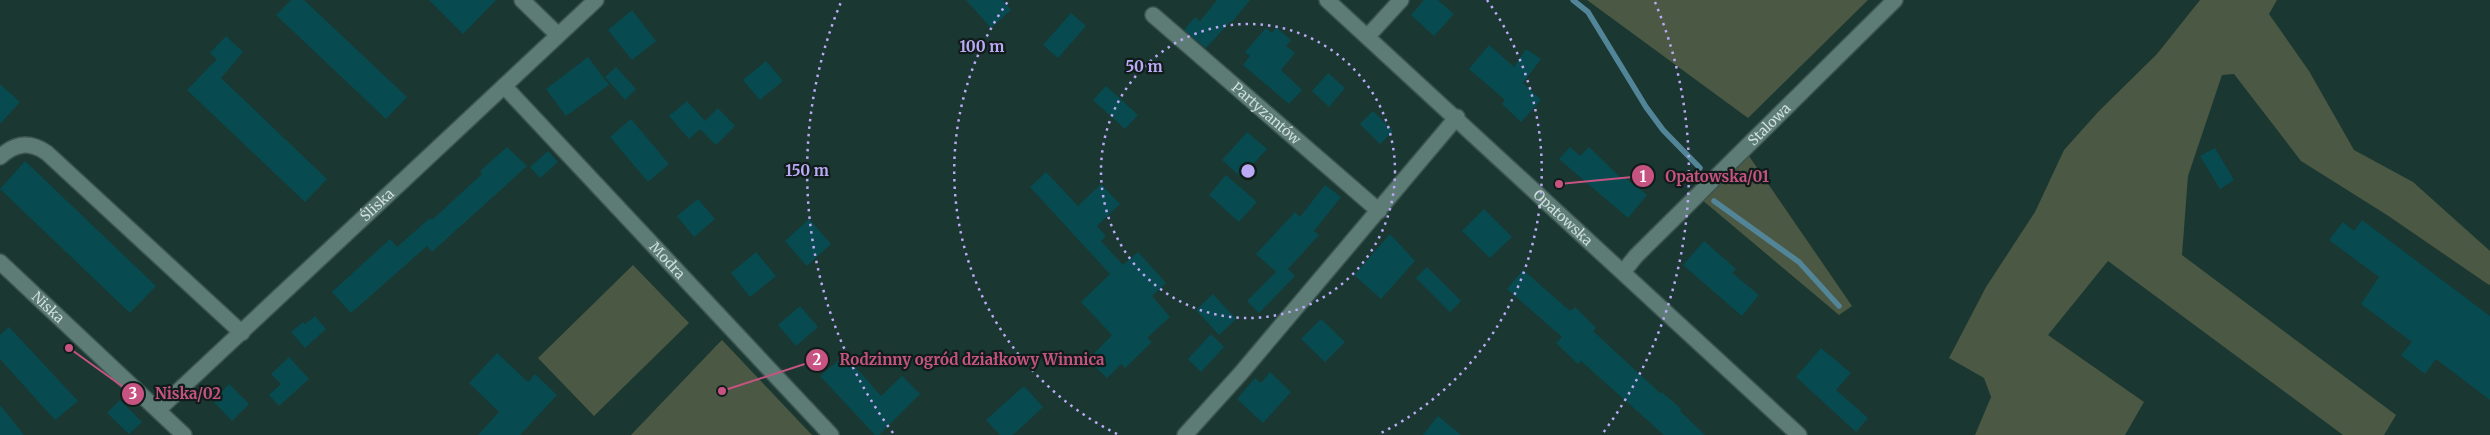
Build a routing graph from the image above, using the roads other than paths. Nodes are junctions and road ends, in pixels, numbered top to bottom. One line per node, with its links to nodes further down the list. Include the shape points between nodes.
1 (522, 0): 7 (street)
2 (596, 0): 7 (street, Śliska)
3 (1327, 0): 8 (street, Opatowska)
4 (1401, 0): 8 (street)
5 (1895, 0): 14 (street, Stalowa)
6 (1153, 15): 12 (street, Partyzantów)
7 (558, 35): 9 (street, Śliska)
8 (1368, 36): 10 (street, Opatowska)
9 (504, 86): 15 (street, Śliska); 18 (street, Modra)
10 (1457, 117): 12 (street); 14 (street, Opatowska)
11 (0, 157): 15 (street, via 19,144 41,148 48,153)
12 (1379, 211): 19 (street)
13 (0, 262): 16 (street, Niska)
14 (1623, 272): 20 (street, Opatowska)
15 (242, 333): 16 (street, Śliska)
16 (158, 410): 17 (street, Niska)
17 (184, 435)
18 (831, 435)
19 (1185, 435)
20 (1799, 435)

